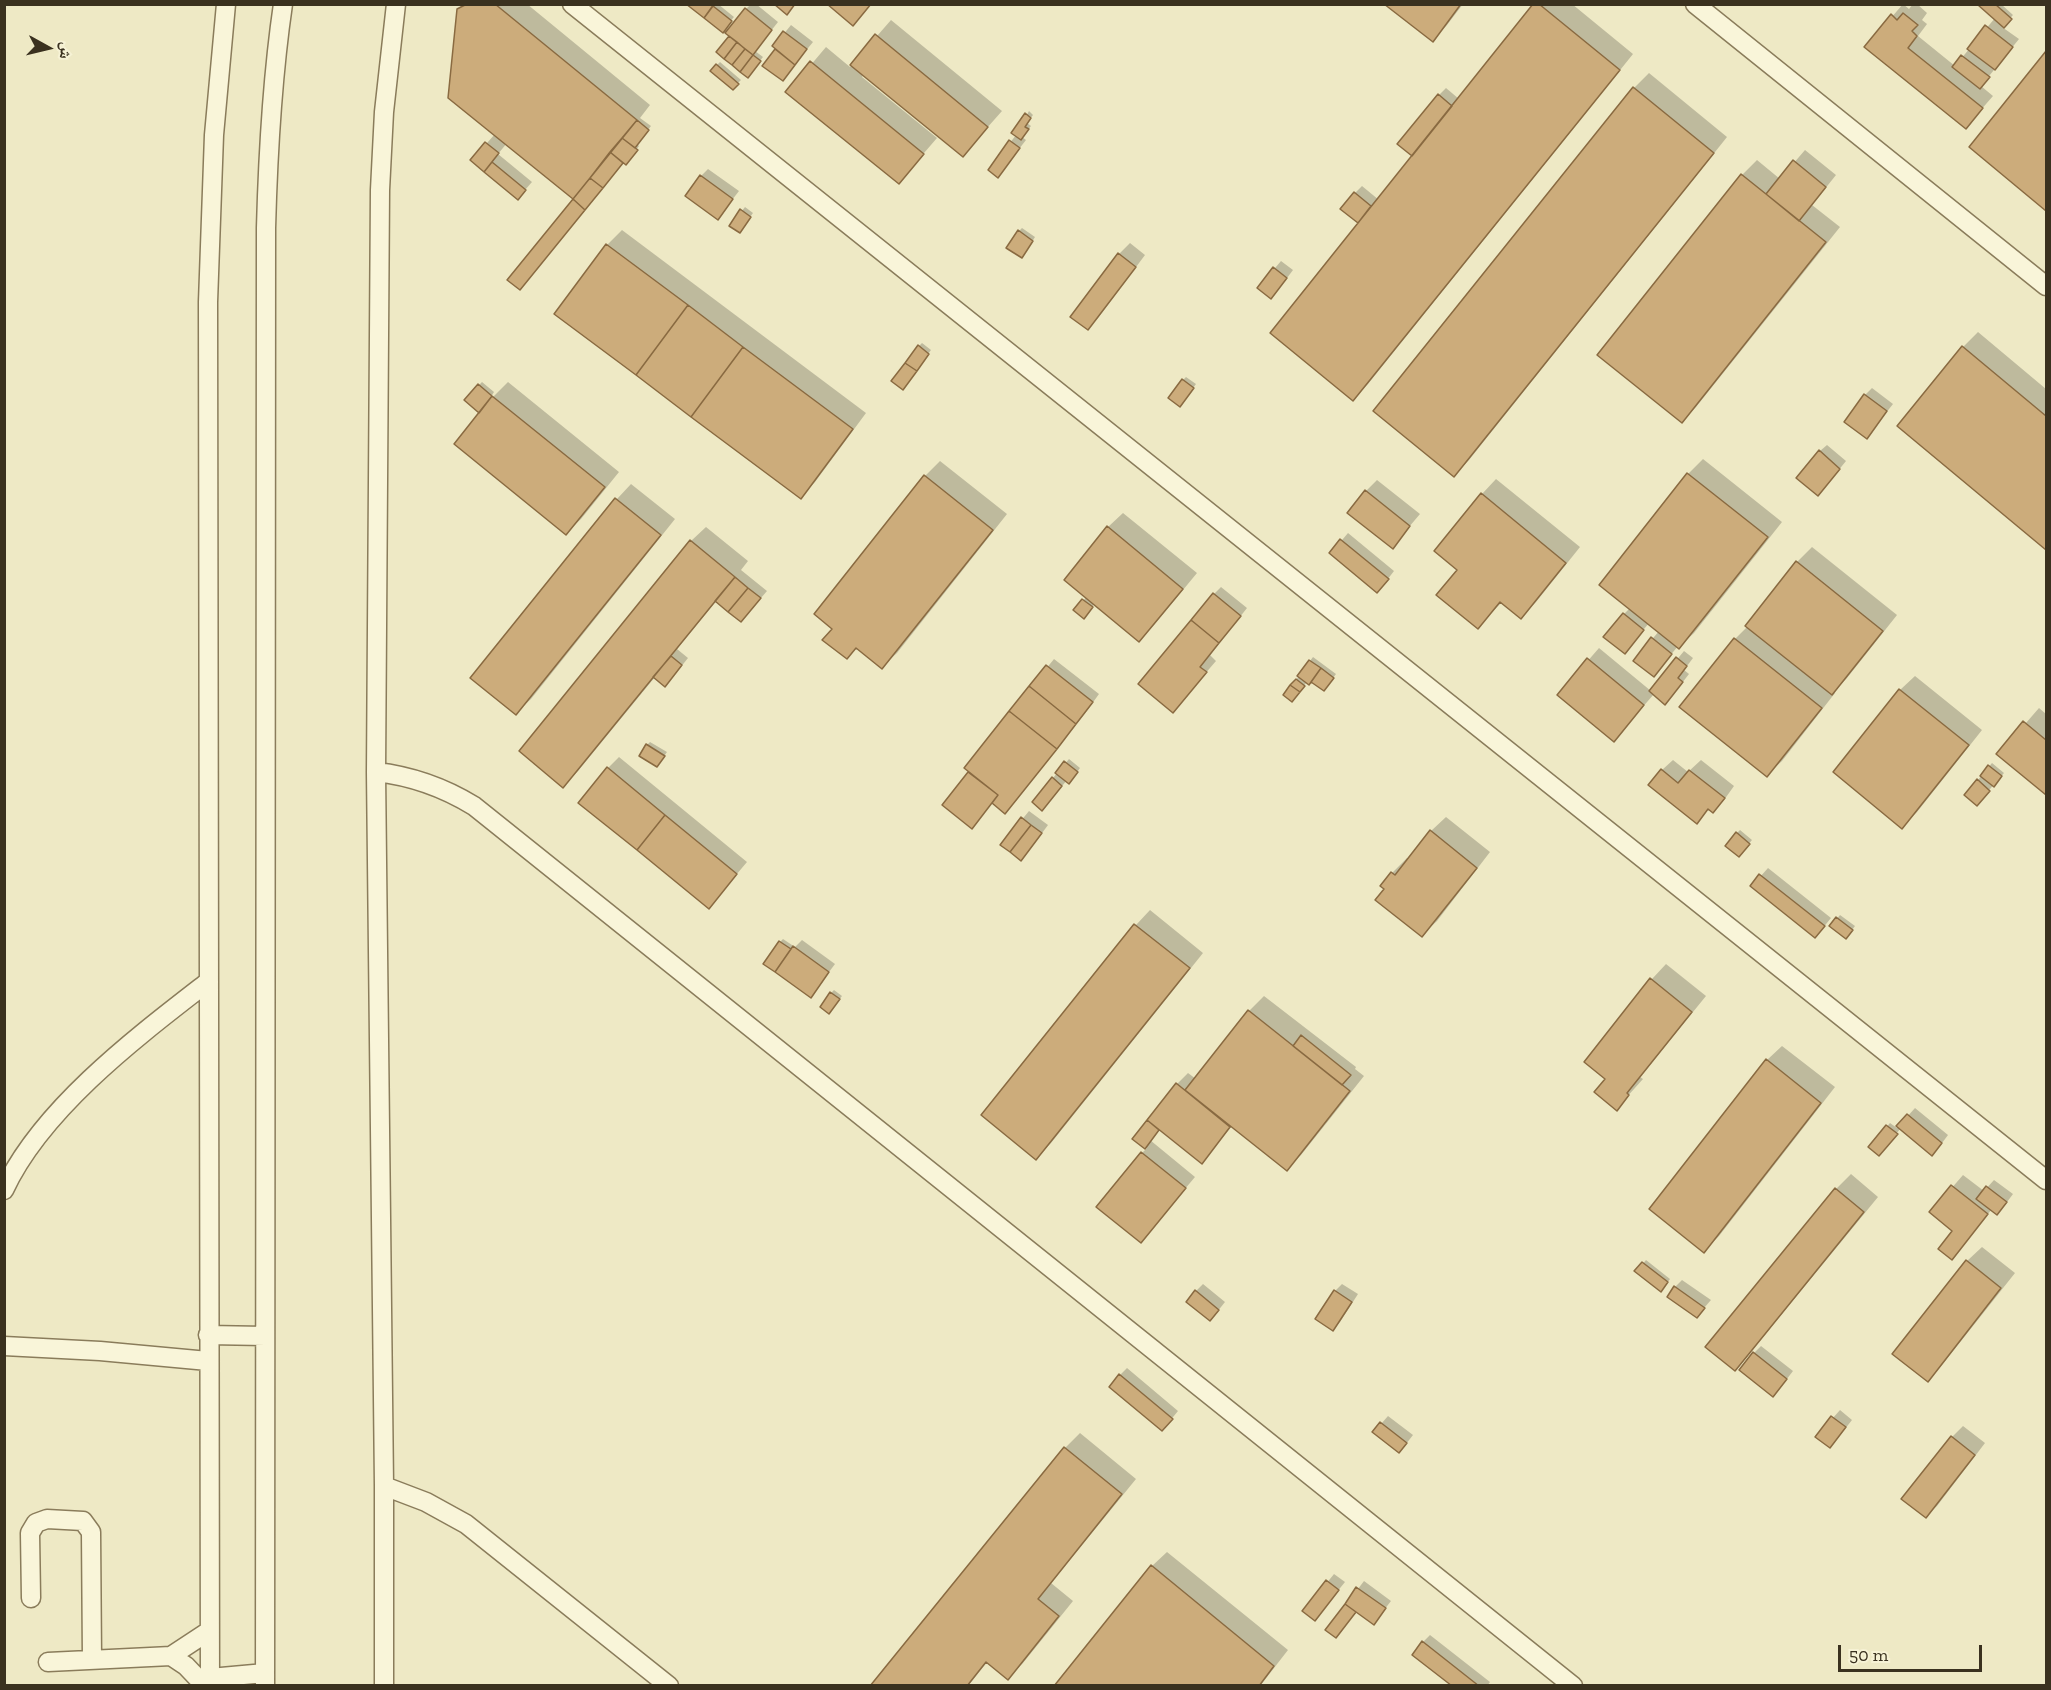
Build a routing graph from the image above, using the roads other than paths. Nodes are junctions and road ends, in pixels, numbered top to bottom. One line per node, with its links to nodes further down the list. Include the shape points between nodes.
1 (226, 4): 8 (street, via 214,135 209,290)
2 (283, 4): 12 (street, via 272,95 266,228)
3 (396, 4): 7 (street, via 380,190)
4 (572, 4): 9 (street)
5 (1695, 4): 6 (street)
6 (2046, 286)
7 (376, 772): 15 (street); 25 (street, via 437,786 474,806)
8 (209, 981): 10 (street, via 134,1041 51,1120 27,1150); 11 (street)
9 (2046, 1180)
10 (4, 1190)
11 (208, 1335): 12 (street); 14 (street)
12 (266, 1336): 21 (street)
13 (4, 1346): 14 (street)
14 (208, 1361): 17 (street)
15 (384, 1486): 23 (street); 24 (street, via 426,1502 466,1524)
16 (32, 1598): 19 (street, via 32,1527 41,1520 83,1521 92,1532)
17 (209, 1631): 18 (street); 22 (street)
18 (171, 1656): 19 (street); 22 (street)
19 (92, 1660): 20 (street)
20 (48, 1662)
21 (265, 1679): 22 (street)
22 (208, 1683)
23 (384, 1686)
24 (669, 1686)
25 (1573, 1686)

